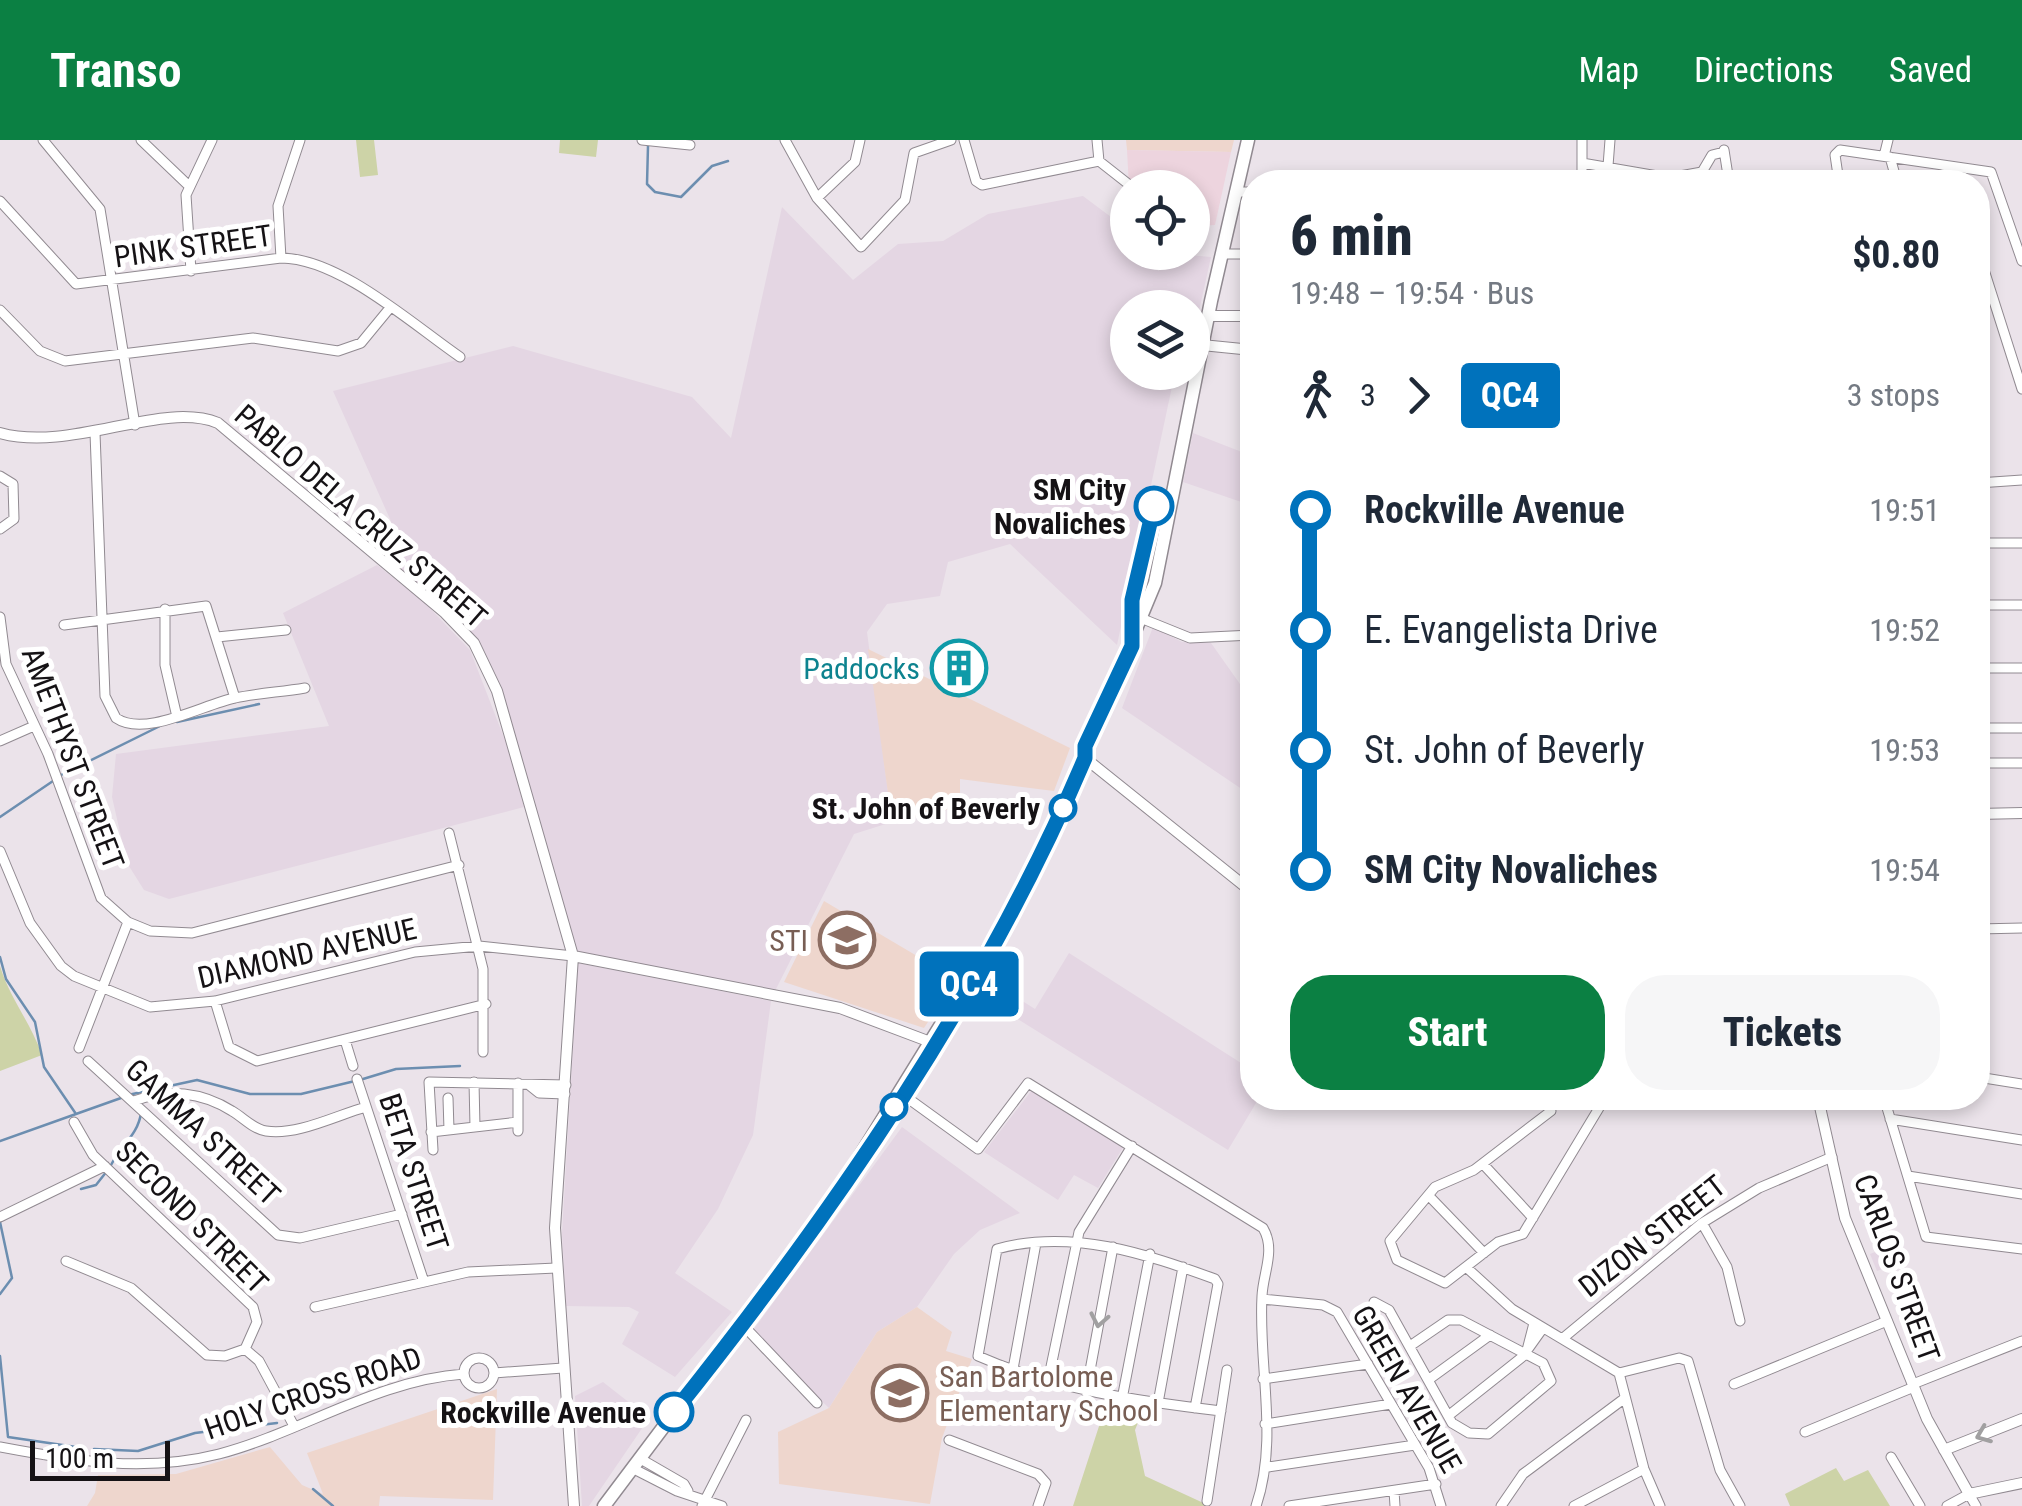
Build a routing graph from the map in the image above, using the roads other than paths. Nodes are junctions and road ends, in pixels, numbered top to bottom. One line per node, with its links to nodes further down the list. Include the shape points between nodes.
1 (42, 140): 44 (street, via 98,203)
2 (142, 140): 34 (street)
3 (212, 140): 34 (street)
4 (300, 140): 41 (street, via 278,206)
5 (642, 140): 16 (street)
6 (785, 140): 37 (street)
7 (860, 140): 37 (street, via 855,162)
8 (951, 140): 15 (street)
9 (964, 140): 18 (street, via 982,185)
10 (1097, 140): 18 (street)
11 (1248, 140): 23 (main road)
12 (1582, 140): 19 (street)
13 (1610, 140): 20 (street)
14 (1888, 140): 17 (street)
15 (926, 143): 37 (street, via 914,153 905,200 861,246)
16 (690, 145)
17 (1887, 157): 21 (street); 28 (street, via 1836,151); 29 (street)
18 (1099, 161): 22 (street)
19 (1582, 162): 20 (street); 24 (street)
20 (1608, 166): 25 (street)
21 (1943, 166): 30 (street); 31 (street)
22 (1110, 170)
23 (1240, 170)
24 (1582, 170)
25 (1633, 170)
26 (1703, 170): 27 (street, via 1724,149)
27 (1727, 170)
28 (1838, 170)
29 (1892, 170)
30 (1946, 170)
31 (1969, 170)
32 (1240, 172): 35 (main road)
33 (1990, 173): 42 (street)
34 (188, 185): 43 (street)
35 (1235, 192): 36 (street); 39 (main road)
36 (1240, 192)
37 (817, 198)
38 (0, 201): 44 (street, PINK STREET, via 70,280)
39 (1221, 254): 40 (street); 46 (main road)
40 (1240, 254)
41 (281, 258): 43 (street, PINK STREET); 47 (street, PINK STREET, via 320,265)
42 (2022, 261)
43 (191, 271): 44 (street, PINK STREET)
44 (110, 282): 53 (street)
45 (1990, 289): 55 (street)
46 (1210, 306)
47 (389, 309): 53 (street, via 360,343 338,350 253,338); 54 (street, PINK STREET)
48 (0, 310): 53 (street, via 54,359)
49 (1210, 316): 50 (street)
50 (1240, 316)
51 (1210, 346): 52 (street)
52 (1240, 349)
53 (123, 355): 57 (street)
54 (460, 356)
55 (2022, 389)
56 (1193, 390): 71 (main road)
57 (135, 426): 59 (street, PABLO DELA CRUZ STREET); 99 (street, PABLO DELA CRUZ STREET, via 190,418 218,423 463,629 502,703)
58 (0, 433): 59 (street, PABLO DELA CRUZ STREET, via 43,439)
59 (95, 433): 70 (street)
60 (2, 480): 63 (street, via 15,489 16,509 10,524)
61 (2022, 480): 62 (street)
62 (1990, 482)
63 (0, 528)
64 (2022, 543): 65 (street)
65 (1990, 544)
66 (1990, 605): 67 (street)
67 (2022, 606)
68 (165, 610): 70 (street); 75 (street, via 206,606); 81 (street)
69 (0, 617): 76 (street, AMETHYST STREET)
70 (103, 619): 72 (street); 81 (street, via 105,696 116,718 133,725)
71 (1144, 619): 74 (street, via 1190,638); 86 (main road)
72 (64, 624)
73 (286, 630): 75 (street)
74 (1240, 635)
75 (217, 637): 80 (street)
76 (3, 665): 82 (street, AMETHYST STREET)
77 (1990, 668): 78 (street)
78 (2022, 668)
79 (305, 688): 80 (street)
80 (235, 698): 81 (street)
81 (176, 717)
82 (34, 726): 85 (street); 95 (street, AMETHYST STREET, via 92,884)
83 (1990, 728): 84 (street)
84 (2022, 728)
85 (0, 742)
86 (1085, 758): 94 (street); 104 (main road, via 1034,874)
87 (1990, 763): 88 (street)
88 (2022, 764)
89 (2022, 813): 90 (street)
90 (1990, 814)
91 (449, 833): 93 (street)
92 (0, 851): 100 (street, DIAMOND AVENUE, via 44,945 74,976)
93 (459, 864): 95 (street, via 192,933 150,932); 98 (street)
94 (1240, 882)
95 (128, 922): 100 (street)
96 (1990, 928): 97 (street)
97 (2022, 928)
98 (480, 946): 99 (street, DIAMOND AVENUE); 101 (street, DIAMOND AVENUE, via 354,964); 102 (street)
99 (573, 956): 104 (street, DIAMOND AVENUE, via 840,1008); 114 (street, PABLO DELA CRUZ STREET)
100 (100, 988): 101 (street, DIAMOND AVENUE, via 150,1007); 105 (street)
101 (215, 1000): 103 (street, via 225,1040 248,1059 270,1060)
102 (486, 1004): 103 (street); 106 (street)
103 (345, 1040): 108 (street, BETA STREET)
104 (933, 1042): 115 (main road)
105 (79, 1048)
106 (483, 1052)
107 (88, 1061): 117 (street, GAMMA STREET)
108 (353, 1066)
109 (357, 1079): 118 (street, BETA STREET)
110 (1990, 1079): 113 (street)
111 (474, 1082): 112 (street); 125 (street); 127 (street, via 429,1082)
112 (523, 1084): 114 (street, via 539,1093); 125 (street, via 518,1126)
113 (2022, 1084)
114 (566, 1089): 148 (street, PABLO DELA CRUZ STREET)
115 (902, 1094): 129 (street, via 978,1149 1028,1082); 157 (main road)
116 (448, 1098): 126 (street)
117 (134, 1101): 118 (street, via 186,1094 221,1104 271,1132); 137 (street, GAMMA STREET, via 278,1235 300,1238)
118 (366, 1106): 137 (street, BETA STREET)
119 (1598, 1110): 139 (street)
120 (1821, 1110): 131 (street, CARLOS STREET)
121 (1887, 1110): 123 (street)
122 (1551, 1111): 132 (street)
123 (1890, 1120): 128 (street); 134 (street)
124 (74, 1122): 133 (street, SECOND STREET)
125 (475, 1127): 126 (street)
126 (449, 1130): 127 (street)
127 (431, 1132): 130 (street)
128 (2022, 1140)
129 (1132, 1146): 142 (street); 152 (street, via 1263,1228 1270,1242)
130 (433, 1150)
131 (1832, 1158): 140 (street, DIZON STREET, via 1759,1188); 156 (street, CARLOS STREET, via 1845,1218)
132 (1483, 1164): 136 (street, via 1435,1187); 139 (street)
133 (104, 1166): 138 (street); 163 (street, SECOND STREET, via 253,1307 256,1330)
134 (1908, 1176): 135 (street); 144 (street, via 1926,1236)
135 (2022, 1194)
136 (1430, 1196): 145 (street); 150 (street, via 1390,1241 1397,1260 1446,1283)
137 (402, 1214): 151 (street, BETA STREET)
138 (0, 1217)
139 (1534, 1218): 145 (street, via 1520,1236)
140 (1702, 1223): 155 (street, via 1727,1268); 160 (street, DIZON STREET)
141 (1036, 1243): 142 (street); 167 (street); 167 (street, via 997,1249 978,1356)
142 (1076, 1244): 143 (street); 172 (street)
143 (1113, 1246): 146 (street); 177 (street, one-way to 177)
144 (2022, 1250)
145 (1484, 1253): 150 (street)
146 (1150, 1254): 149 (street); 179 (street)
147 (66, 1261): 163 (street, via 131,1288 208,1355)
148 (556, 1268): 151 (street, via 480,1270); 166 (street, PABLO DELA CRUZ STREET)
149 (1184, 1268): 181 (street); 183 (street, via 1218,1280)
150 (1467, 1268): 158 (street)
151 (424, 1282): 154 (street)
152 (1262, 1299): 165 (street, GREEN AVENUE, via 1334,1309); 173 (street)
153 (1374, 1302): 162 (street, via 1389,1310)
154 (315, 1307)
155 (1740, 1321)
156 (1887, 1321): 175 (street); 176 (street, CARLOS STREET)
157 (743, 1325): 180 (street); 196 (main road)
158 (1539, 1325): 160 (street); 164 (street)
159 (1490, 1335): 162 (street, via 1452,1319); 164 (street); 174 (street)
160 (1562, 1339): 171 (street)
161 (2022, 1341): 176 (street)
162 (1410, 1346): 174 (street)
163 (245, 1349): 189 (street, via 259,1361)
164 (1527, 1351): 185 (street); 185 (street, via 1550,1368 1549,1387 1488,1434 1468,1434)
165 (1368, 1364): 173 (street); 182 (street, GREEN AVENUE)
166 (563, 1368): 169 (street); 205 (street, PABLO DELA CRUZ STREET)
167 (1012, 1369): 172 (street)
168 (1228, 1370): 184 (street)
169 (494, 1373): 170 (street, via 488,1386 477,1388); 170 (street, via 482,1358 471,1361)
170 (464, 1374): 189 (street, HOLY CROSS ROAD, via 415,1380)
171 (1619, 1374): 178 (street); 216 (street, via 1688,1361 1717,1460)
172 (1048, 1380): 177 (street)
173 (1263, 1380): 188 (street)
174 (1428, 1380): 185 (street)
175 (1734, 1384)
176 (1913, 1386): 190 (street); 194 (street, CARLOS STREET)
177 (1086, 1392): 179 (street)
178 (1625, 1398): 198 (street); 213 (street, via 1523,1474)
179 (1122, 1399): 181 (street)
180 (818, 1403)
181 (1158, 1404): 183 (street)
182 (1391, 1404): 188 (street); 192 (street, GREEN AVENUE)
183 (1195, 1408): 184 (street)
184 (1221, 1411): 203 (street)
185 (1448, 1416)
186 (2022, 1419): 194 (street, one-way to 194)
187 (746, 1420): 204 (street)
188 (1266, 1424): 197 (street)
189 (294, 1426): 193 (street, HOLY CROSS ROAD, via 220,1453 156,1465 86,1462)
190 (1805, 1432)
191 (949, 1440): 208 (street, via 1038,1474 1046,1482)
192 (1415, 1445): 197 (street); 200 (street, GREEN AVENUE)
193 (0, 1446)
194 (1944, 1450): 202 (street, CARLOS STREET)
195 (1891, 1456): 217 (street)
196 (635, 1463): 204 (street); 206 (main road)
197 (1268, 1467): 209 (street)
198 (1644, 1469): 214 (street); 215 (street)
199 (2022, 1483): 202 (street)
200 (1436, 1484): 201 (street); 212 (street, GREEN AVENUE)
201 (1394, 1490): 210 (street); 211 (street)
202 (1970, 1494): 218 (street); 219 (street)
203 (1208, 1501)
204 (703, 1502): 207 (street)
205 (574, 1506)
206 (604, 1506)
207 (722, 1506)
208 (1038, 1506)
209 (1256, 1506)
210 (1293, 1506)
211 (1394, 1506)
212 (1441, 1506)
213 (1501, 1506)
214 (1574, 1506)
215 (1660, 1506)
216 (1740, 1506)
217 (1920, 1506)
218 (1947, 1506)
219 (1976, 1506)

